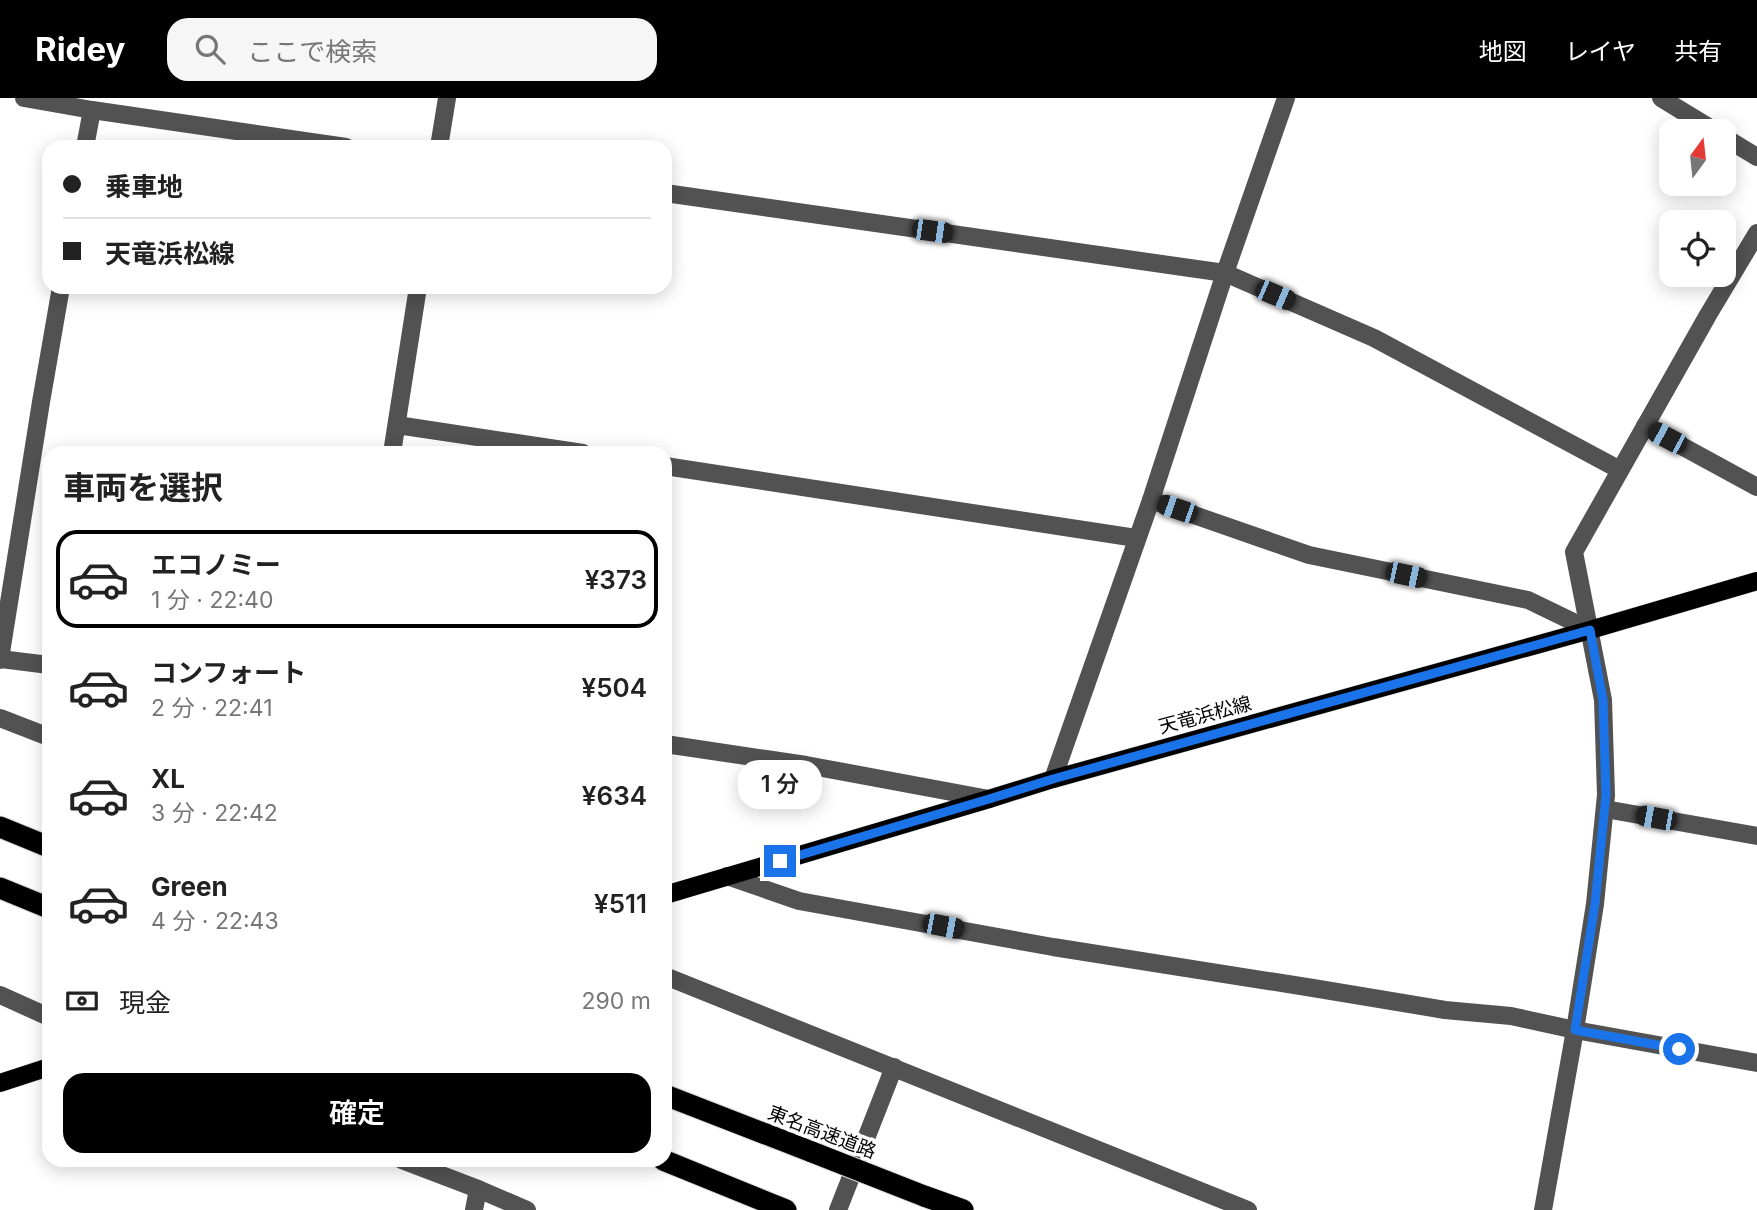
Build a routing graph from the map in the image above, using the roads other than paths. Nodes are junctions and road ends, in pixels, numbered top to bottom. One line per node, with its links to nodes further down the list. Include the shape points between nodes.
1 (24, 98): 5 (street)
2 (447, 98): 9 (street)
3 (1286, 98): 14 (street)
4 (1661, 98): 6 (street)
5 (92, 110): 7 (street); 8 (street)
6 (1695, 119)
7 (86, 140)
8 (298, 140)
9 (440, 140)
10 (1736, 144): 11 (street)
11 (1757, 157)
12 (672, 194): 14 (street)
13 (1757, 233): 18 (street)
14 (1225, 273): 22 (street, via 1374,338); 24 (street)
15 (60, 294): 28 (street)
16 (417, 294): 17 (street)
17 (397, 425): 19 (street); 20 (street)
18 (1644, 426): 22 (street); 23 (street)
19 (393, 446)
20 (536, 446)
21 (672, 467): 25 (street)
22 (1620, 470): 27 (street, via 1574,552)
23 (1757, 487)
24 (1151, 500): 25 (street); 27 (street, via 1308,555 1528,600)
25 (1136, 538): 33 (street)
26 (1757, 581): 27 (main road, 天竜浜松線)
27 (1590, 630): 33 (main road, 天竜浜松線); 35 (street, via 1603,700)
28 (0, 660): 29 (street)
29 (42, 664)
30 (0, 718): 31 (street)
31 (42, 734)
32 (672, 745): 34 (street)
33 (1053, 779): 34 (main road, 天竜浜松線)
34 (989, 799): 39 (main road, 天竜浜松線)
35 (1605, 809): 37 (street); 46 (street)
36 (0, 827): 38 (highway)
37 (1757, 836)
38 (42, 845)
39 (727, 876): 41 (main road, 天竜浜松線); 46 (street, via 799,901 1053,947 1444,1010 1511,1016)
40 (0, 888): 42 (highway)
41 (672, 893)
42 (42, 905)
43 (672, 979): 48 (street)
44 (0, 995): 45 (street)
45 (42, 1014)
46 (1575, 1030): 47 (street); 61 (street)
47 (1757, 1063)
48 (894, 1067): 58 (street); 60 (street)
49 (42, 1069): 50 (main road)
50 (0, 1083)
51 (672, 1098): 59 (highway, 東名高速道路, bridge)
52 (672, 1164): 57 (highway)
53 (420, 1167): 54 (street)
54 (478, 1189): 55 (street); 56 (street)
55 (474, 1210)
56 (527, 1210)
57 (786, 1210)
58 (838, 1210)
59 (963, 1210)
60 (1248, 1210)
61 (1544, 1210)

